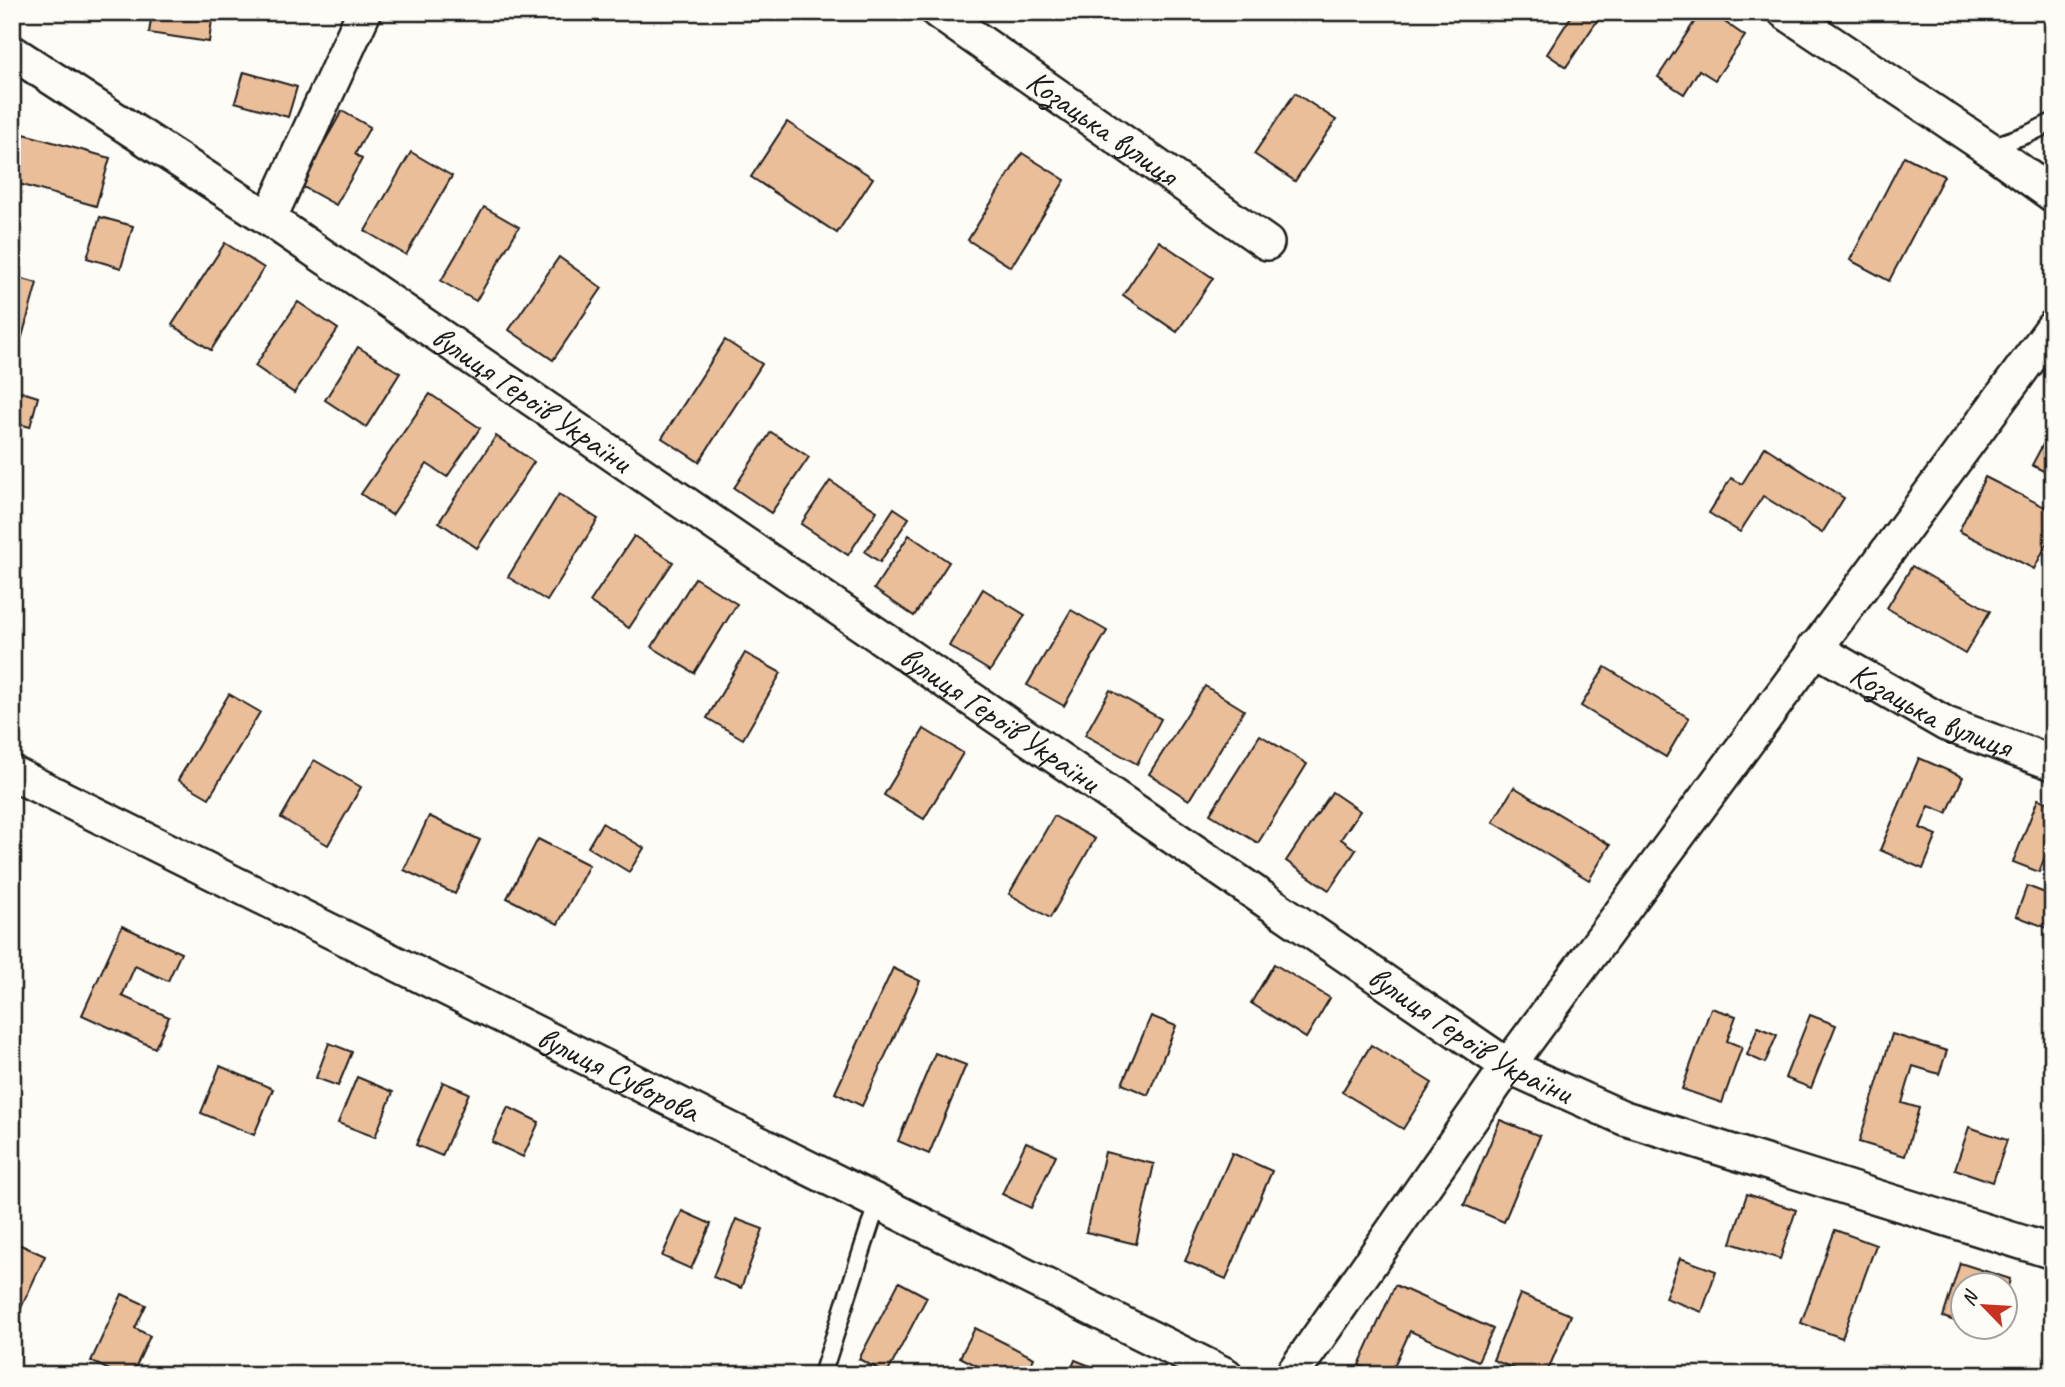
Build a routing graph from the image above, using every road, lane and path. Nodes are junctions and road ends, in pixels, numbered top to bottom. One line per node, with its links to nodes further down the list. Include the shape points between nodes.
1 (363, 12): 8 (street)
2 (938, 12): 9 (street, Козацька вулиця)
3 (1785, 12): 6 (street)
4 (12, 52): 8 (street, вулиця Героїв України)
5 (2053, 122): 6 (lane)
6 (1988, 148): 7 (street)
7 (2053, 195)
8 (269, 219): 14 (street, вулиця Героїв України)
9 (1267, 243)
10 (2053, 327): 11 (street)
11 (1814, 648): 12 (street, Козацька вулиця, via 1946,724); 14 (street)
12 (2053, 763)
13 (12, 773): 15 (street, вулиця Суворова)
14 (1508, 1066): 16 (street, вулиця Героїв України, via 1625,1118); 19 (street)
15 (878, 1201): 17 (lane); 18 (street, вулиця Суворова)
16 (2053, 1252)
17 (822, 1375)
18 (1226, 1375)
19 (1292, 1375)

